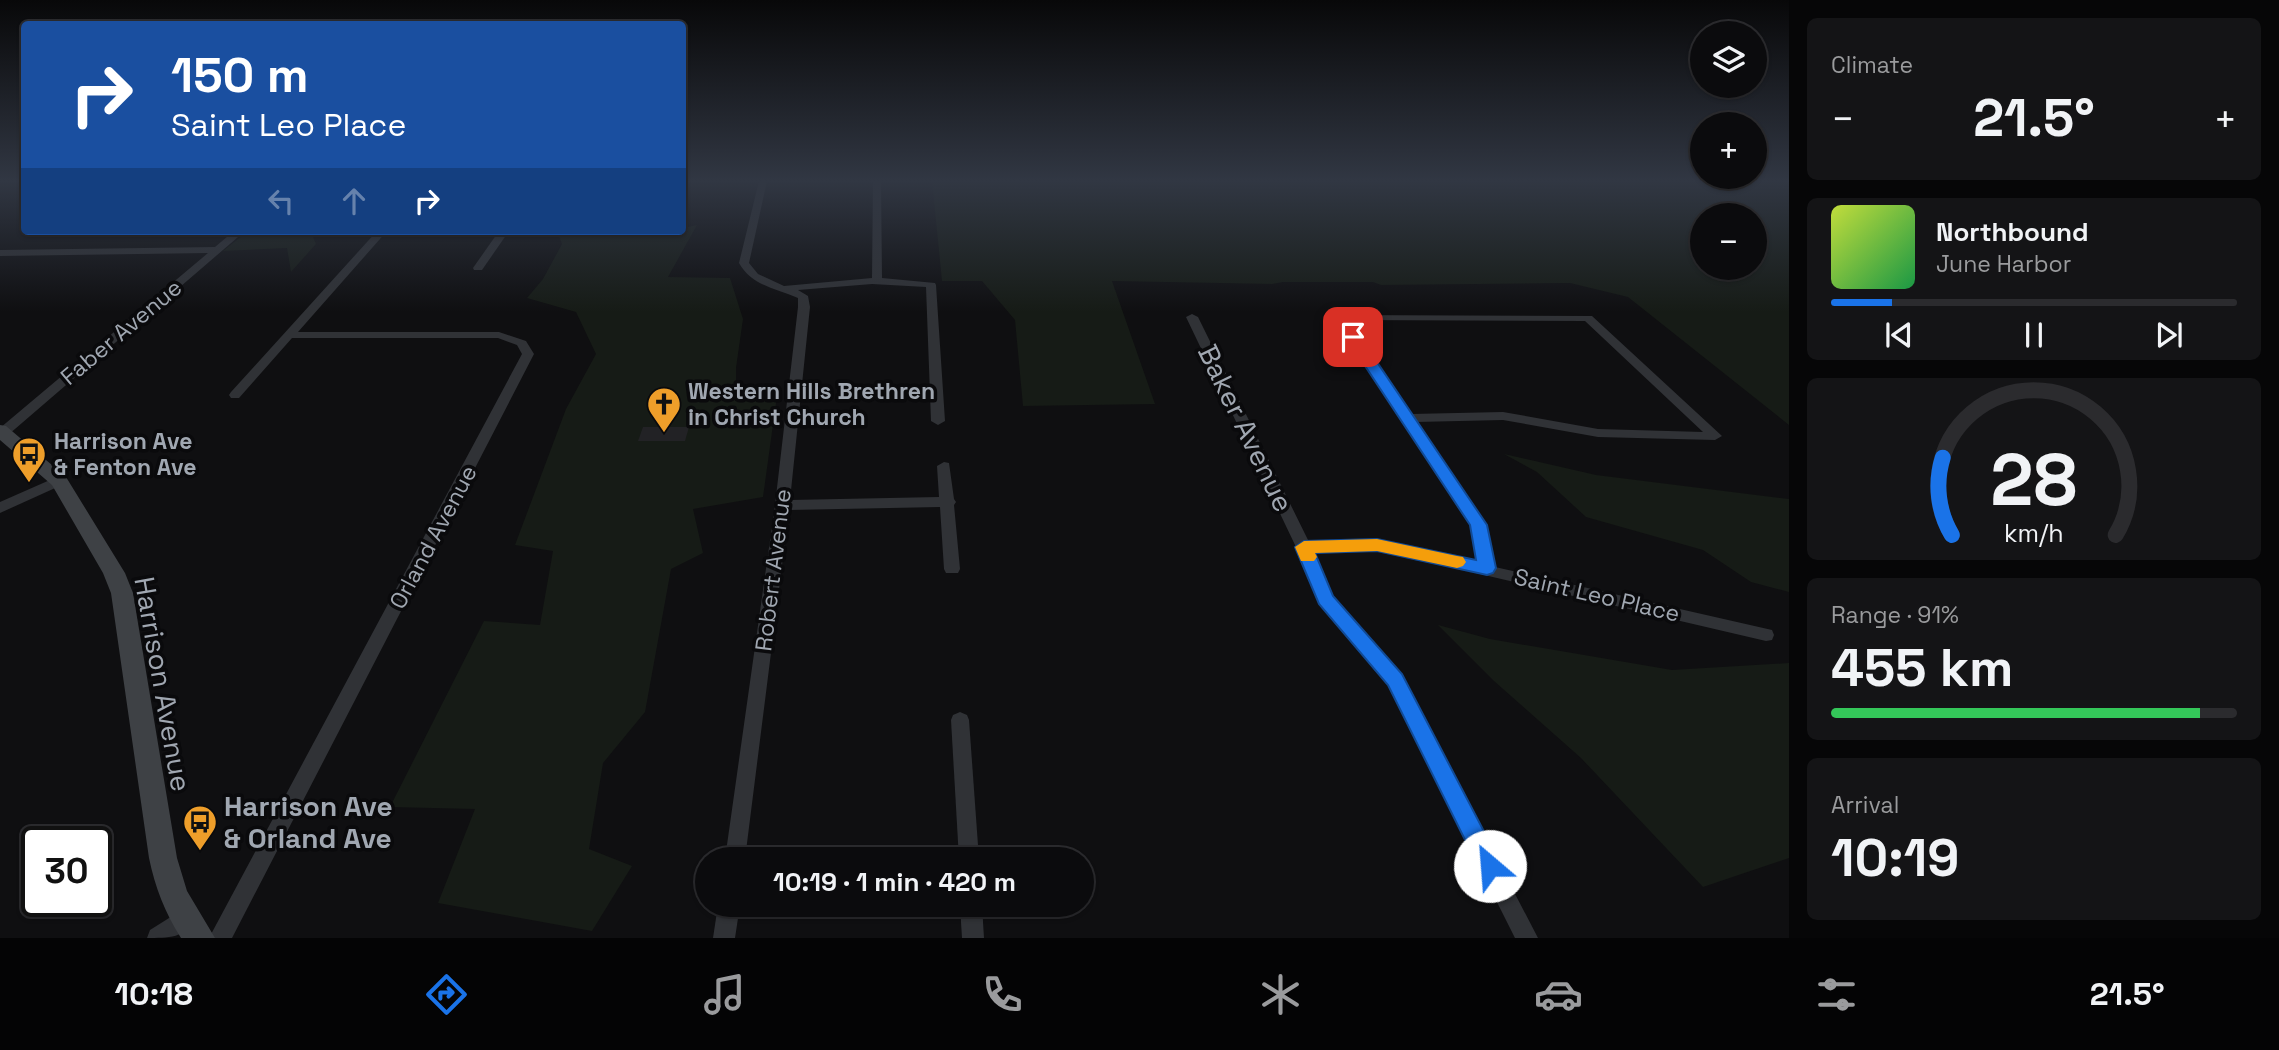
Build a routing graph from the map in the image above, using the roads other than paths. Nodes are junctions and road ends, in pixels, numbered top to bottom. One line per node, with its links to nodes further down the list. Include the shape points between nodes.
1 (753, 225): 10 (street, via 744,263 747,269 757,279)
2 (877, 225): 9 (street)
3 (235, 235): 6 (street, Faber Avenue)
4 (378, 235): 12 (street)
5 (501, 235): 8 (street)
6 (218, 250): 7 (street); 16 (street, Faber Avenue)
7 (0, 253)
8 (478, 268)
9 (877, 282): 10 (street); 15 (street, via 931,285)
10 (788, 288): 20 (street, Robert Avenue, via 803,296 804,307)
11 (1192, 317): 22 (street, Baker Avenue)
12 (288, 335): 13 (street); 33 (street, Orland Avenue, via 499,335 516,339 528,354)
13 (234, 395)
14 (1408, 418): 14 (street, via 1339,317 1588,318 1715,436 1598,433 1503,416); 23 (street, via 1479,525)
15 (938, 421)
16 (1, 431): 18 (main road, Harrison Avenue)
17 (944, 466): 19 (street)
18 (59, 481): 21 (street); 31 (main road, Harrison Avenue, via 122,593 163,858 171,892)
19 (948, 502): 20 (street); 24 (street)
20 (782, 505): 27 (street, Robert Avenue)
21 (0, 508)
22 (1304, 547): 23 (street, Saint Leo Place, via 1377,545); 36 (street, Baker Avenue, via 1325,599 1395,680)
23 (1487, 568): 25 (street, Saint Leo Place)
24 (952, 569)
25 (1766, 635)
26 (960, 720): 28 (street)
27 (737, 847)
28 (968, 847)
29 (727, 917): 34 (street)
30 (972, 917): 35 (street)
31 (192, 929): 32 (street)
32 (158, 938)
33 (220, 938)
34 (724, 938)
35 (974, 938)
36 (1527, 938)

